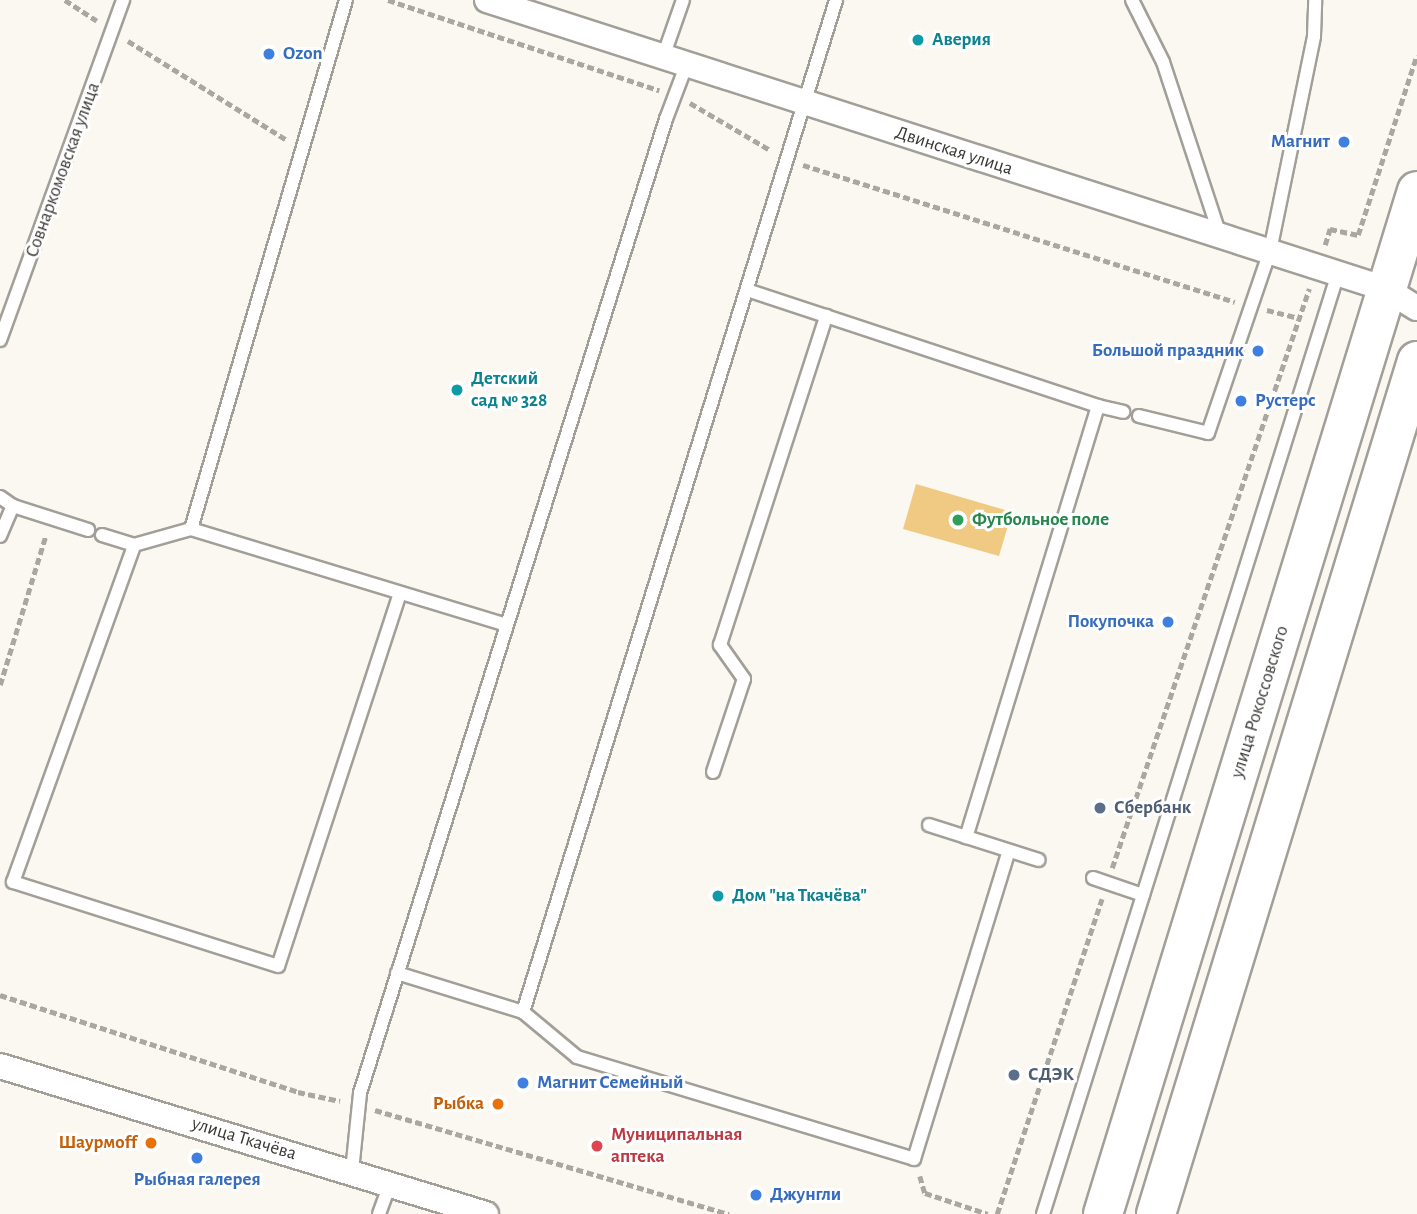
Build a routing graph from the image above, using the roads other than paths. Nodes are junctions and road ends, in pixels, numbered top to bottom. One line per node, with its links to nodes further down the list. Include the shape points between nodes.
1 (124, 0): 18 (lane, Совнаркомовская улица)
2 (346, 0): 25 (lane)
3 (487, 0): 8 (street, Двинская улица)
4 (683, 0): 8 (lane)
5 (836, 0): 10 (lane)
6 (1132, 0): 12 (lane, via 1163,62)
7 (1315, 0): 13 (lane, via 1314,36)
8 (663, 57): 9 (street, Двинская улица)
9 (687, 66): 10 (street, Двинская улица); 31 (lane)
10 (803, 103): 12 (street, Двинская улица); 15 (lane)
11 (1417, 191): 16 (highway, улица Рокоссовского)
12 (1220, 236): 13 (street, Двинская улица)
13 (1269, 251): 14 (street, Двинская улица); 22 (lane, via 1208,433)
14 (1327, 270): 16 (street, Двинская улица); 38 (lane)
15 (747, 290): 17 (lane); 40 (lane)
16 (1401, 298): 47 (highway, улица Рокоссовского)
17 (826, 316): 20 (lane); 32 (lane, via 720,645 744,679)
18 (0, 340)
19 (1417, 360): 48 (highway)
20 (1098, 406): 21 (lane); 34 (lane)
21 (1123, 412)
22 (1139, 416)
23 (0, 497): 24 (lane)
24 (13, 506): 26 (lane); 28 (lane)
25 (191, 528): 29 (lane); 30 (lane)
26 (88, 530)
27 (102, 535): 29 (lane)
28 (0, 536)
29 (134, 545): 30 (lane, via 13,881 278,966)
30 (400, 593): 31 (lane)
31 (507, 625): 39 (lane)
32 (713, 772)
33 (929, 824): 34 (lane)
34 (966, 836): 35 (lane)
35 (1009, 851): 36 (lane); 40 (lane, via 914,1159 577,1057)
36 (1039, 860)
37 (1093, 878): 38 (lane)
38 (1143, 895): 46 (lane)
39 (397, 973): 40 (lane); 42 (lane, via 360,1093)
40 (523, 1012)
41 (0, 1066): 42 (street, улица Ткачёва)
42 (352, 1171): 43 (street, улица Ткачёва)
43 (390, 1183): 44 (lane); 45 (street, улица Ткачёва)
44 (379, 1214)
45 (486, 1214)
46 (1044, 1214)
47 (1103, 1214)
48 (1156, 1214)

